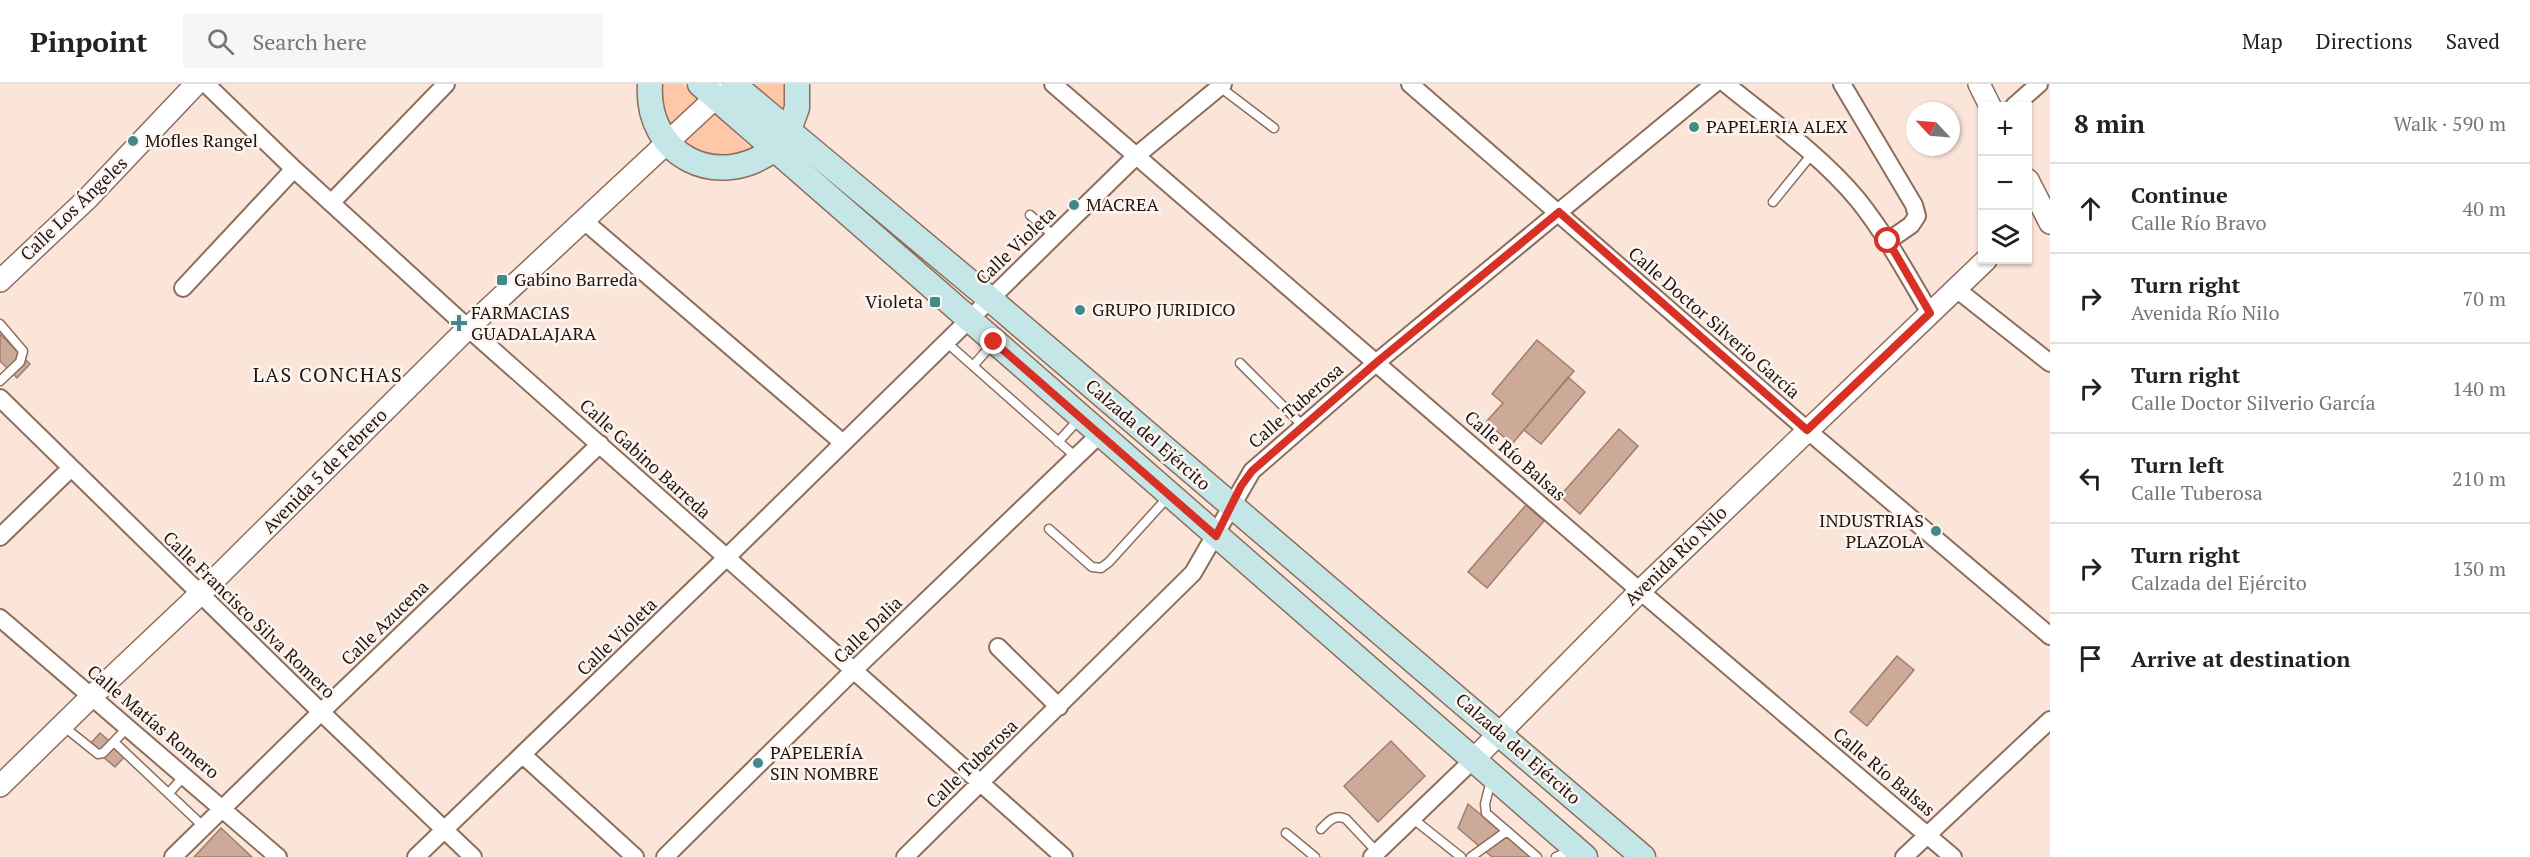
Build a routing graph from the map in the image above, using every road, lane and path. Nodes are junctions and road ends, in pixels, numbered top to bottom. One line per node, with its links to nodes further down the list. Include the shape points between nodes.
1 (196, 84): 33 (street, Calle Los Ángeles, via 88,198)
2 (206, 84): 22 (street, Calle Gabino Barreda)
3 (446, 84): 25 (street)
4 (650, 84): 19 (main road, via 652,118)
5 (797, 84): 18 (main road, via 797,108)
6 (1053, 84): 21 (street, Calle Río Balsas)
7 (1410, 84): 26 (street, Calle Doctor Silverio García)
8 (1714, 84): 26 (street, Calle Tuberosa)
9 (1726, 84): 20 (street)
10 (1842, 84): 31 (street, via 1914,205 1917,216 1911,225)
11 (1979, 84): 15 (street)
12 (2038, 84): 16 (street)
13 (1222, 85): 17 (lane); 21 (street, Calle Violeta)
14 (720, 87): 18 (main road, Calzada del Ejército); 19 (street, Avenida 5 de Febrero)
15 (1988, 102)
16 (2018, 102)
17 (1274, 129)
18 (781, 139): 19 (main road, via 763,157 721,169 702,166); 36 (main road, Calzada del Ejército); 38 (main road, Calzada del Ejército)
19 (666, 143): 29 (street, Avenida 5 de Febrero)
20 (1812, 154): 24 (lane); 31 (street, via 1858,200)
21 (1136, 156): 30 (street, Calle Violeta); 43 (street, Calle Río Balsas)
22 (294, 169): 25 (street, Calle Gabino Barreda); 34 (street)
23 (2032, 189): 27 (street)
24 (1773, 202)
25 (331, 203): 40 (street, Calle Gabino Barreda)
26 (1559, 212): 43 (street, Calle Tuberosa); 51 (street, Calle Doctor Silverio García)
27 (2042, 212)
28 (1030, 215): 30 (lane)
29 (583, 220): 40 (street, Avenida 5 de Febrero); 54 (street)
30 (1054, 236): 36 (street, Calle Violeta)
31 (1888, 241): 37 (street)
32 (1982, 264): 35 (street, Avenida Río Nilo)
33 (0, 280)
34 (183, 288)
35 (1956, 288): 37 (street, Avenida Río Nilo); 45 (street)
36 (990, 299): 38 (street, Calle Violeta); 59 (main road, Calzada del Ejército)
37 (1930, 313): 51 (street, Avenida Río Nilo)
38 (969, 320): 41 (street, Calle Violeta); 42 (main road, Calzada del Ejército)
39 (0, 324): 47 (lane, via 20,345 23,356)
40 (468, 328): 55 (street, Calle Gabino Barreda); 65 (street, Avenida 5 de Febrero)
41 (946, 342): 46 (lane); 54 (street, Calle Violeta)
42 (994, 342): 46 (lane); 49 (main road, Calzada del Ejército)
43 (1377, 362): 50 (street, Calle Tuberosa); 64 (street, Calle Río Balsas)
44 (1240, 363): 50 (lane)
45 (2050, 363)
46 (973, 366): 53 (lane)
47 (0, 381)
48 (0, 398): 57 (street, Calle Francisco Silva Romero)
49 (1081, 417): 52 (main road, Calzada del Ejército); 53 (lane)
50 (1303, 426): 59 (street, Calle Tuberosa, via 1252,471)
51 (1807, 430): 64 (street, Avenida Río Nilo); 67 (street, Calle Doctor Silverio García)
52 (1100, 434): 56 (street, Calle Dalia); 58 (main road, Calzada del Ejército)
53 (1058, 442): 56 (lane)
54 (843, 443): 63 (street, Calle Violeta)
55 (600, 444): 63 (street, Calle Gabino Barreda); 72 (street, Calle Azucena)
56 (1076, 457): 69 (street, Calle Dalia)
57 (71, 468): 62 (street); 65 (street, Calle Francisco Silva Romero)
58 (1169, 495): 60 (lane, via 1101,568 1092,567); 61 (main road, Calzada del Ejército)
59 (1231, 506): 61 (street, Calle Tuberosa); 76 (main road, Calzada del Ejército)
60 (1049, 530)
61 (1216, 536): 71 (street, Calle Tuberosa, via 1193,573); 79 (main road, Calzada del Ejército)
62 (0, 537)
63 (727, 557): 69 (street, Calle Gabino Barreda); 78 (street, Calle Violeta)
64 (1640, 591): 76 (street, Avenida Río Nilo); 92 (street, Calle Río Balsas)
65 (200, 594): 70 (street, Avenida 5 de Febrero); 72 (street, Calle Francisco Silva Romero)
66 (0, 618): 70 (street, Calle Matías Romero)
67 (2050, 636)
68 (998, 647): 71 (street)
69 (854, 670): 82 (street, Calle Gabino Barreda); 100 (street, Calle Dalia)
70 (92, 696): 74 (street, Avenida 5 de Febrero); 75 (street, Calle Matías Romero)
71 (1059, 707): 82 (street, Calle Tuberosa)
72 (321, 712): 85 (street, Calle Azucena); 89 (street, Calle Francisco Silva Romero)
73 (2050, 720): 92 (street)
74 (62, 725): 77 (lane, via 98,754); 83 (street, Avenida 5 de Febrero)
75 (129, 727): 77 (lane); 80 (street, Calle Matías Romero)
76 (1498, 731): 79 (street, Avenida Río Nilo); 107 (main road, Calzada del Ejército)
77 (114, 742): 84 (lane)
78 (523, 755): 89 (street, Calle Violeta); 99 (street)
79 (1473, 760): 81 (main road, Calzada del Ejército); 86 (street, Avenida Río Nilo)
80 (185, 775): 84 (lane); 85 (street, Calle Matías Romero)
81 (1492, 777): 90 (lane, via 1485,809); 94 (main road, Calzada del Ejército)
82 (981, 783): 101 (street, Calle Tuberosa); 102 (street, Calle Gabino Barreda)
83 (0, 786)
84 (169, 794): 87 (lane)
85 (223, 808): 87 (street, Calle Azucena); 96 (street, Calle Matías Romero)
86 (1413, 818): 93 (street, Avenida Río Nilo); 104 (lane)
87 (204, 827): 95 (street, Calle Azucena)
88 (1321, 828): 93 (lane, via 1335,817 1346,819)
89 (444, 830): 97 (street, Calle Violeta); 98 (street, Calle Francisco Silva Romero)
90 (1506, 831): 105 (lane); 106 (lane)
91 (1286, 832): 103 (lane)
92 (1927, 835): 108 (street); 109 (street, Calle Río Balsas)
93 (1375, 854)
94 (1572, 854)
95 (173, 857)
96 (279, 857)
97 (416, 857)
98 (473, 857)
99 (635, 857)
100 (665, 857)
101 (904, 857)
102 (1064, 857)
103 (1315, 857)
104 (1461, 857)
105 (1471, 857)
106 (1537, 857)
107 (1643, 857)
108 (1904, 857)
109 (1953, 857)

